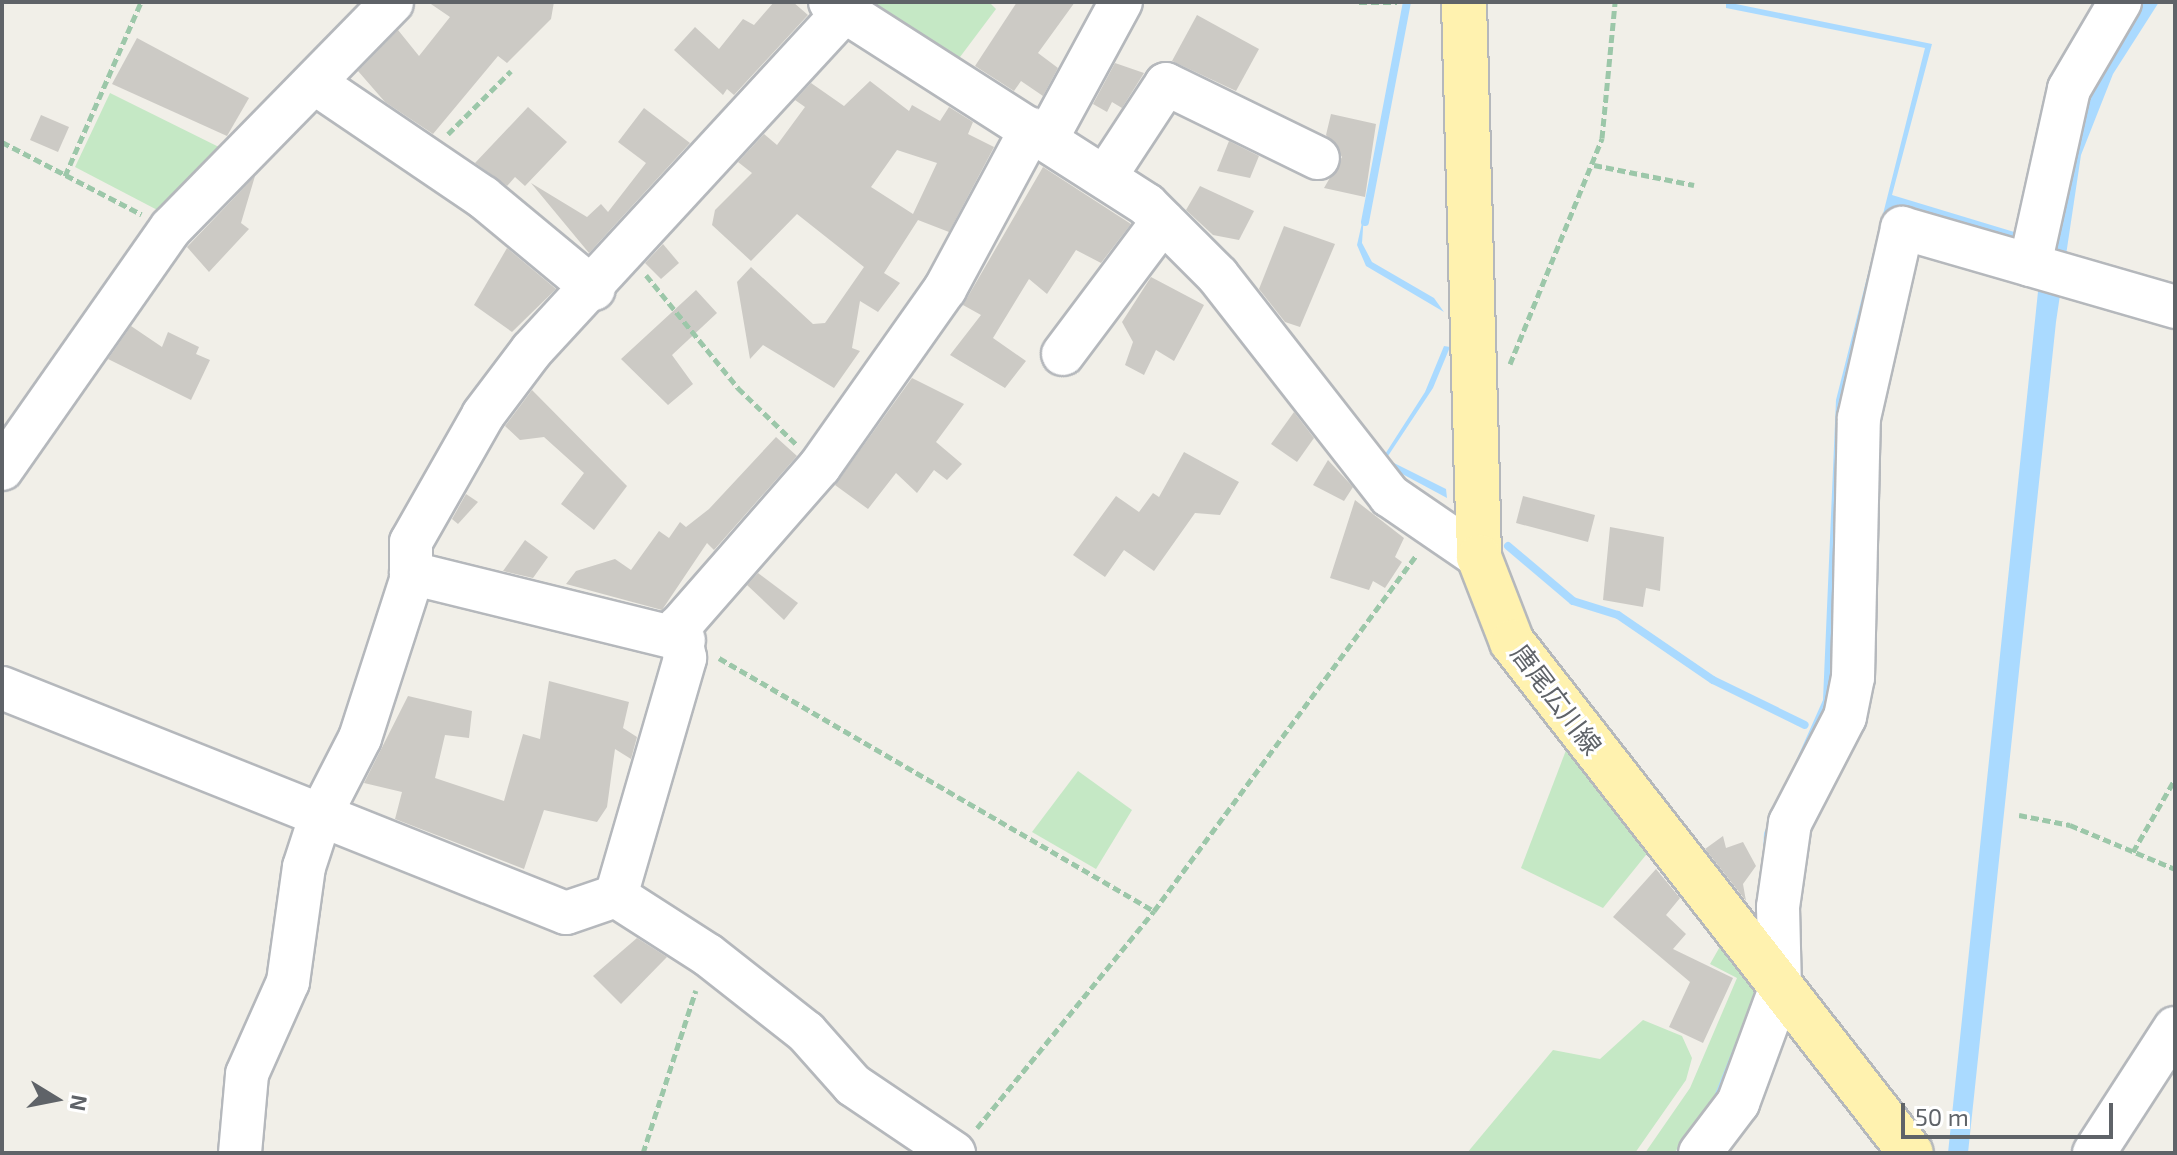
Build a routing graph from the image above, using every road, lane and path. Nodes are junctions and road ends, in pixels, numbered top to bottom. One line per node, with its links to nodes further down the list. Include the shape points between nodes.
1 (141, 2): 17 (path)
2 (392, 2): 11 (street)
3 (1121, 2): 12 (street)
4 (1359, 2): 5 (path)
5 (1397, 2)
6 (1464, 2): 31 (main road, 唐尾広川線)
7 (1615, 2): 16 (path)
8 (2120, 2): 23 (street, via 2064,101)
9 (836, 8): 12 (street); 22 (street)
10 (511, 71): 15 (path)
11 (316, 84): 15 (street); 21 (street)
12 (1038, 134): 18 (street); 28 (street, via 945,289)
13 (2, 142): 17 (path)
14 (1318, 158): 18 (street, via 1166,84)
15 (427, 159): 24 (street)
16 (1594, 165): 19 (path); 27 (path)
17 (65, 176): 21 (path)
18 (1105, 177): 20 (street)
19 (1694, 185)
20 (1163, 221): 26 (street); 30 (street, via 1218,276 1390,496)
21 (171, 228): 29 (street)
22 (627, 252): 24 (street); 28 (path, via 738,388)
23 (2045, 269): 25 (street); 43 (street, via 1902,228 1859,418 1853,677 1845,717 1790,823)
24 (594, 289): 32 (street, via 532,350 483,415 411,542)
25 (2175, 307)
26 (1063, 354)
27 (1507, 371)
28 (820, 466): 33 (street, via 679,627)
29 (2, 469)
30 (1433, 532): 31 (street); 41 (path)
31 (1479, 557): 43 (main road, 唐尾広川線, via 1512,642)
32 (411, 573): 33 (street); 36 (street, via 360,738)
33 (684, 640): 40 (street, via 685,658); 41 (path)
34 (2, 688): 36 (street)
35 (2175, 779): 38 (path)
36 (322, 812): 40 (street, via 566,913); 46 (street, via 304,867 288,982 247,1074)
37 (2019, 815): 38 (path, via 2070,825)
38 (2133, 852): 39 (path)
39 (2175, 869)
40 (616, 896): 42 (street)
41 (1154, 911): 45 (path)
42 (708, 955): 45 (street, via 806,1032 853,1085); 47 (path)
43 (1769, 974): 48 (street, via 1738,1103); 49 (main road, 唐尾広川線)
44 (2175, 1028): 50 (street)
45 (960, 1147)
46 (240, 1153)
47 (643, 1153)
48 (1700, 1153)
49 (1911, 1153)
50 (2094, 1153)

